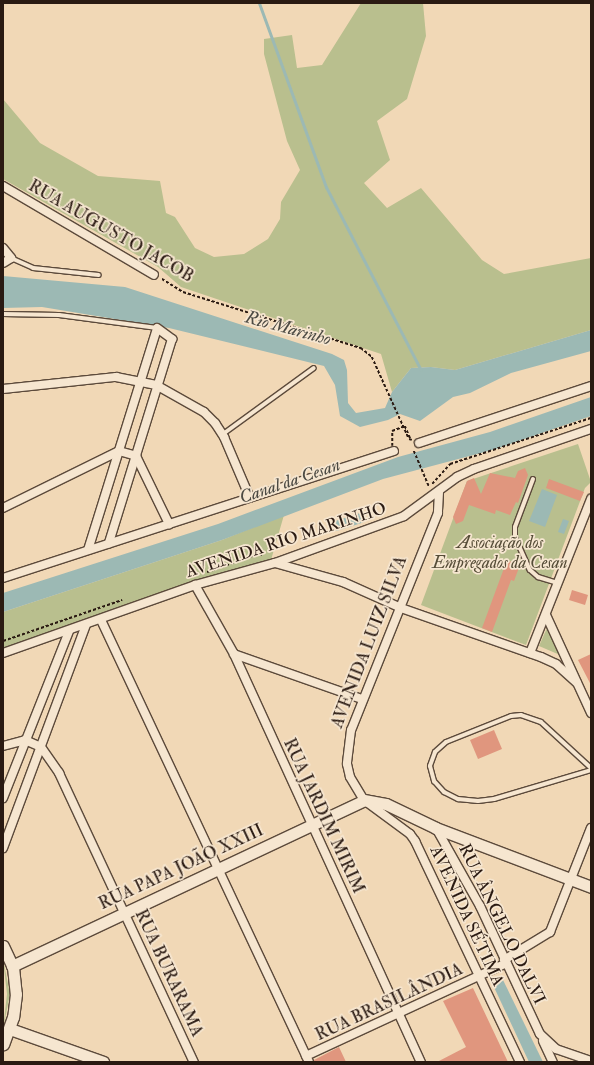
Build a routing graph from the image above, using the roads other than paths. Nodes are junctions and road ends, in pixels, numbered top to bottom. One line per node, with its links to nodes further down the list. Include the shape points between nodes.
1 (3, 186): 6 (street, RUA AUGUSTO JACOB)
2 (3, 248): 3 (street)
3 (11, 258): 4 (street); 5 (lane, via 33,268)
4 (3, 263)
5 (99, 275)
6 (154, 275)
7 (3, 314): 8 (lane, via 59,315)
8 (157, 328): 10 (street); 11 (street, via 172,339)
9 (314, 368): 15 (lane)
10 (141, 380): 11 (street); 13 (street, via 116,377); 18 (street)
11 (159, 386): 15 (street, via 204,412); 19 (street)
12 (591, 386): 16 (street)
13 (3, 389)
14 (591, 429): 21 (street, AVENIDA RIO MARINHO, via 474,469)
15 (223, 434): 22 (street)
16 (414, 444)
17 (393, 449): 22 (street)
18 (119, 451): 19 (street); 24 (street); 27 (street)
19 (136, 456): 25 (street); 26 (street)
20 (533, 479): 30 (lane, via 515,527 515,537 530,570 538,577)
21 (437, 493): 28 (street, AVENIDA RIO MARINHO, via 404,516); 32 (street, AVENIDA LUIZ SILVA, via 438,513)
22 (250, 498): 25 (street)
23 (591, 499): 30 (street)
24 (3, 508)
25 (169, 524): 26 (street)
26 (109, 543): 27 (street)
27 (88, 550): 29 (street)
28 (275, 563): 31 (street, AVENIDA RIO MARINHO); 32 (street, via 343,582)
29 (3, 578)
30 (558, 583): 33 (street)
31 (195, 586): 34 (street, AVENIDA RIO MARINHO); 39 (street, RUA JARDIM MIRIM)
32 (401, 608): 38 (street); 41 (street, AVENIDA LUIZ SILVA)
33 (546, 615): 38 (street); 40 (street)
34 (101, 620): 35 (street, AVENIDA RIO MARINHO); 53 (street)
35 (86, 625): 36 (street, AVENIDA RIO MARINHO); 45 (street)
36 (69, 631): 37 (street, AVENIDA RIO MARINHO); 43 (street)
37 (3, 653)
38 (530, 653): 40 (street, via 556,664)
39 (234, 654): 41 (street); 49 (street, RUA JARDIM MIRIM)
40 (577, 683): 42 (street)
41 (362, 699): 48 (street, AVENIDA LUIZ SILVA, via 351,730 347,764 350,777)
42 (591, 713)
43 (25, 740): 44 (street); 45 (street); 47 (street)
44 (3, 746)
45 (41, 747): 52 (street); 56 (street, RUA BURARAMA, via 59,773)
46 (591, 769): 46 (lane, via 494,800 478,801 458,799 444,792 434,781 430,766 432,756 442,745 511,716 521,715 541,722)
47 (3, 798)
48 (364, 800): 49 (street, RUA PAPA JOÃO XXIII); 50 (street, via 386,804); 60 (street, AVENIDA SÉTIMA, via 413,838)
49 (312, 826): 53 (street, RUA PAPA JOÃO XXIII); 61 (street, RUA JARDIM MIRIM)
50 (436, 828): 54 (street); 58 (street, RUA ÂNGELO DALVI, via 480,906)
51 (591, 828): 54 (street, RUA BRASILÂNDIA)
52 (3, 848)
53 (219, 868): 56 (street, RUA PAPA JOÃO XXIII); 66 (street)
54 (572, 880): 55 (street); 58 (street, RUA BRASILÂNDIA, via 550,932)
55 (591, 887)
56 (124, 912): 59 (street, RUA PAPA JOÃO XXIII); 70 (street, RUA BURARAMA)
57 (3, 946): 59 (street)
58 (505, 962): 60 (street, RUA BRASILÂNDIA); 63 (street, RUA ÂNGELO DALVI)
59 (12, 966): 62 (street, via 16,1000)
60 (479, 976): 61 (street, RUA BRASILÂNDIA); 72 (street, AVENIDA SÉTIMA)
61 (398, 1014): 66 (street, RUA BRASILÂNDIA); 71 (street, RUA JARDIM MIRIM)
62 (10, 1029): 64 (street); 69 (street)
63 (540, 1034): 65 (street, RUA ÂNGELO DALVI); 67 (street, RUA ÂNGELO DALVI)
64 (3, 1044)
65 (556, 1049): 67 (street, RUA ÂNGELO DALVI); 68 (street, RUA ÂNGELO DALVI)
66 (307, 1059)
67 (553, 1060)
68 (591, 1061)
69 (103, 1062)
70 (194, 1062)
71 (421, 1062)
72 (520, 1062)

